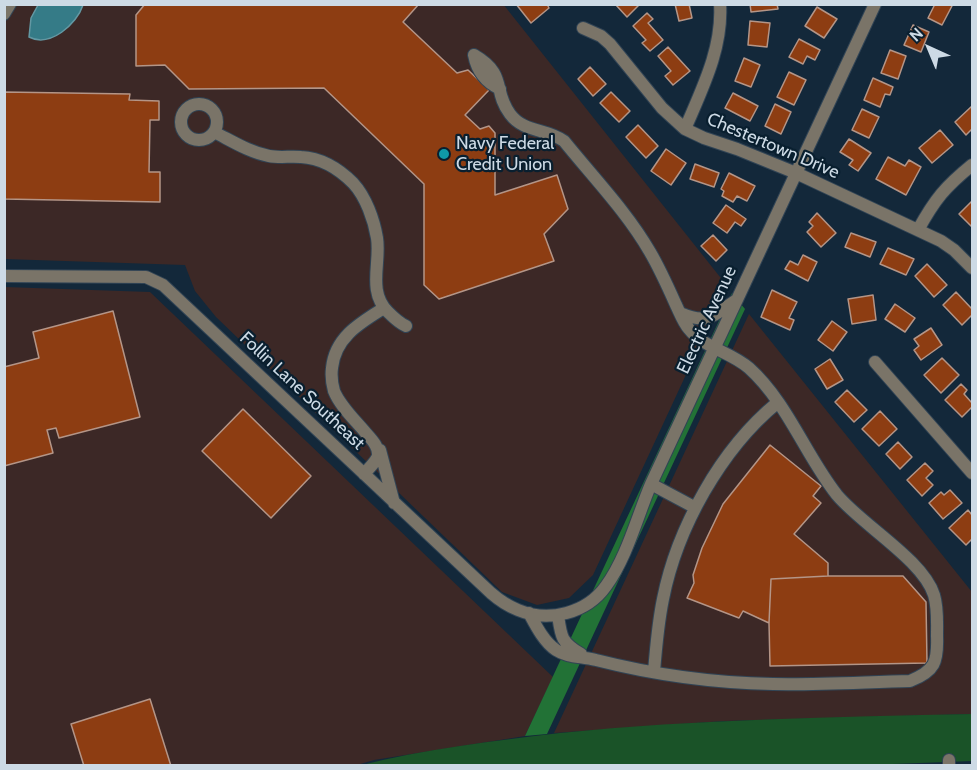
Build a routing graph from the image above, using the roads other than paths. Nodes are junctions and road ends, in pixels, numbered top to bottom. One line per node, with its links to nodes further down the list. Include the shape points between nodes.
1 (10, 4): 4 (street)
2 (720, 4): 7 (street, via 718,42)
3 (875, 4): 10 (street, Electric Avenue)
4 (4, 14)
5 (583, 28): 7 (street, Chestertown Drive, via 610,44 662,108)
6 (500, 89): 16 (street, via 509,113 521,125 554,133 564,141 639,234)
7 (685, 129): 10 (street, Chestertown Drive)
8 (214, 132): 15 (street, via 271,157 322,161 355,185 366,202 377,238 375,289)
9 (972, 165): 11 (street, via 941,192)
10 (796, 173): 11 (street, Chestertown Drive); 14 (street, Electric Avenue)
11 (918, 230): 12 (street, Chestertown Drive, via 954,250)
12 (972, 268)
13 (4, 276): 23 (street, Follin Lane Southeast, via 154,280)
14 (736, 301): 16 (street, via 706,319 696,320); 18 (street, Electric Avenue)
15 (384, 308): 17 (street); 21 (street, via 357,324 341,341 333,357 331,376 341,403)
16 (680, 313): 18 (street, via 693,334)
17 (406, 326)
18 (714, 347): 20 (street, via 748,366); 24 (street, Electric Avenue)
19 (875, 362): 22 (street)
20 (777, 403): 26 (street, via 728,455); 31 (street, via 836,494 925,578 936,603 934,666 910,681 876,682 773,684)
21 (375, 444): 23 (street, via 377,459); 25 (street)
22 (972, 473)
23 (364, 474): 25 (street, Follin Lane Southeast)
24 (651, 484): 26 (street); 28 (street, Electric Avenue, via 608,584 592,601)
25 (394, 504): 27 (street, Follin Lane Southeast, via 491,593)
26 (694, 507): 31 (street, via 663,596)
27 (529, 614): 29 (street, Follin Lane Southeast); 30 (street, via 554,649)
28 (558, 615): 29 (street, Electric Avenue); 30 (street, via 562,639)
29 (543, 616)
30 (586, 658): 31 (street)
31 (654, 672)

